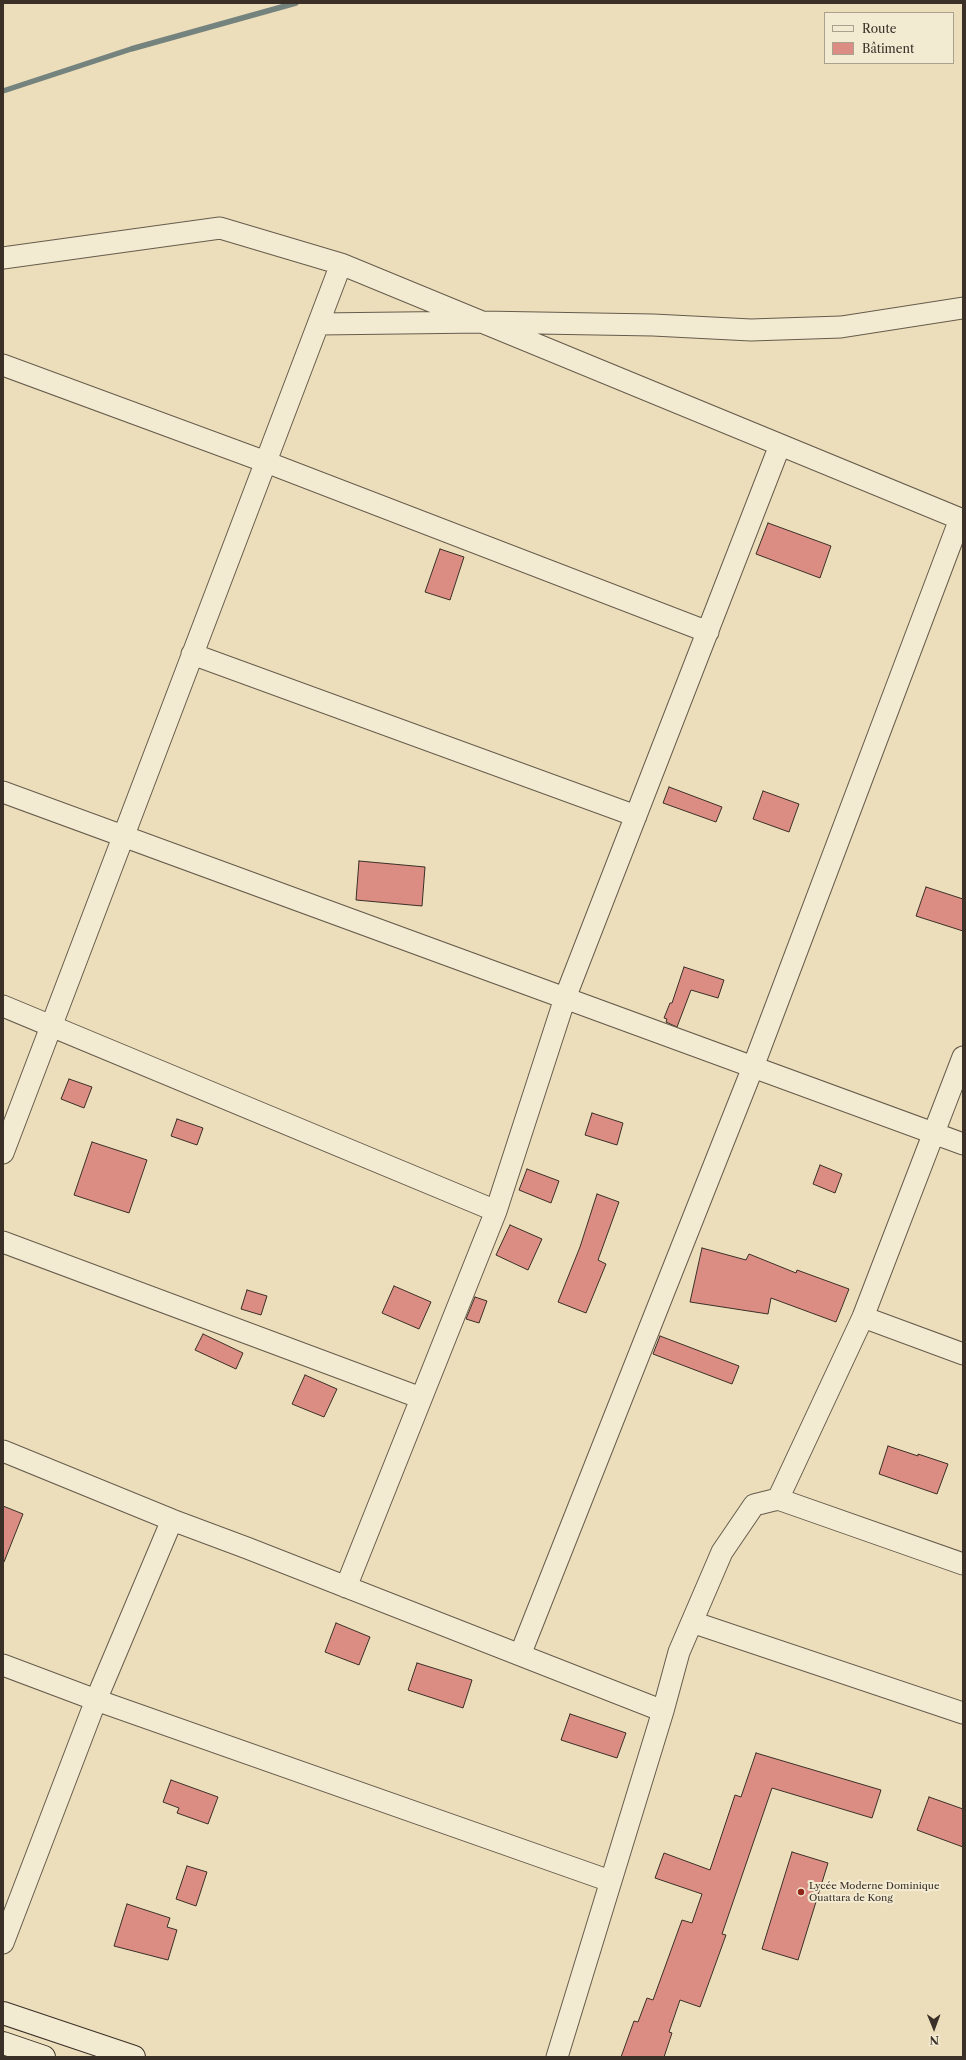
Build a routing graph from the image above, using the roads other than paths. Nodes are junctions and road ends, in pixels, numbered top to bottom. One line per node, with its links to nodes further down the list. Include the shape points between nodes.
1 (3, 258): 2 (street, via 220,228)
2 (341, 264): 4 (street); 5 (street)
3 (963, 308): 4 (street, via 841,327 751,330 653,325)
4 (482, 322): 5 (street); 7 (street)
5 (319, 324): 8 (street)
6 (3, 365): 8 (street)
7 (780, 445): 9 (street); 10 (street)
8 (266, 462): 10 (street); 11 (street)
9 (962, 519): 19 (street)
10 (708, 632): 13 (street)
11 (192, 654): 13 (street); 14 (street)
12 (3, 792): 14 (street)
13 (636, 816): 15 (street)
14 (123, 836): 15 (street); 17 (street)
15 (565, 998): 19 (street); 23 (street)
16 (3, 1006): 17 (street)
17 (50, 1026): 22 (street); 23 (street)
18 (963, 1057): 20 (street)
19 (753, 1067): 20 (street); 34 (street)
20 (934, 1133): 21 (street); 25 (street)
21 (963, 1144)
22 (3, 1153)
23 (496, 1211): 27 (street)
24 (3, 1242): 27 (street)
25 (863, 1317): 26 (street); 29 (street)
26 (963, 1354)
27 (421, 1398): 32 (street)
28 (3, 1452): 30 (street)
29 (778, 1499): 31 (street); 33 (street, via 754,1505 722,1552)
30 (172, 1520): 32 (street); 36 (street)
31 (963, 1564)
32 (346, 1587): 34 (street)
33 (692, 1622): 37 (street, via 679,1652); 38 (street)
34 (520, 1655): 37 (street)
35 (3, 1665): 36 (street)
36 (96, 1700): 39 (street); 40 (street)
37 (663, 1711): 39 (street)
38 (963, 1712)
39 (610, 1881): 45 (street)
40 (3, 1943)
41 (3, 2013): 44 (main road)
42 (3, 2043): 43 (main road)
43 (44, 2057)
44 (134, 2057)
45 (557, 2057)

